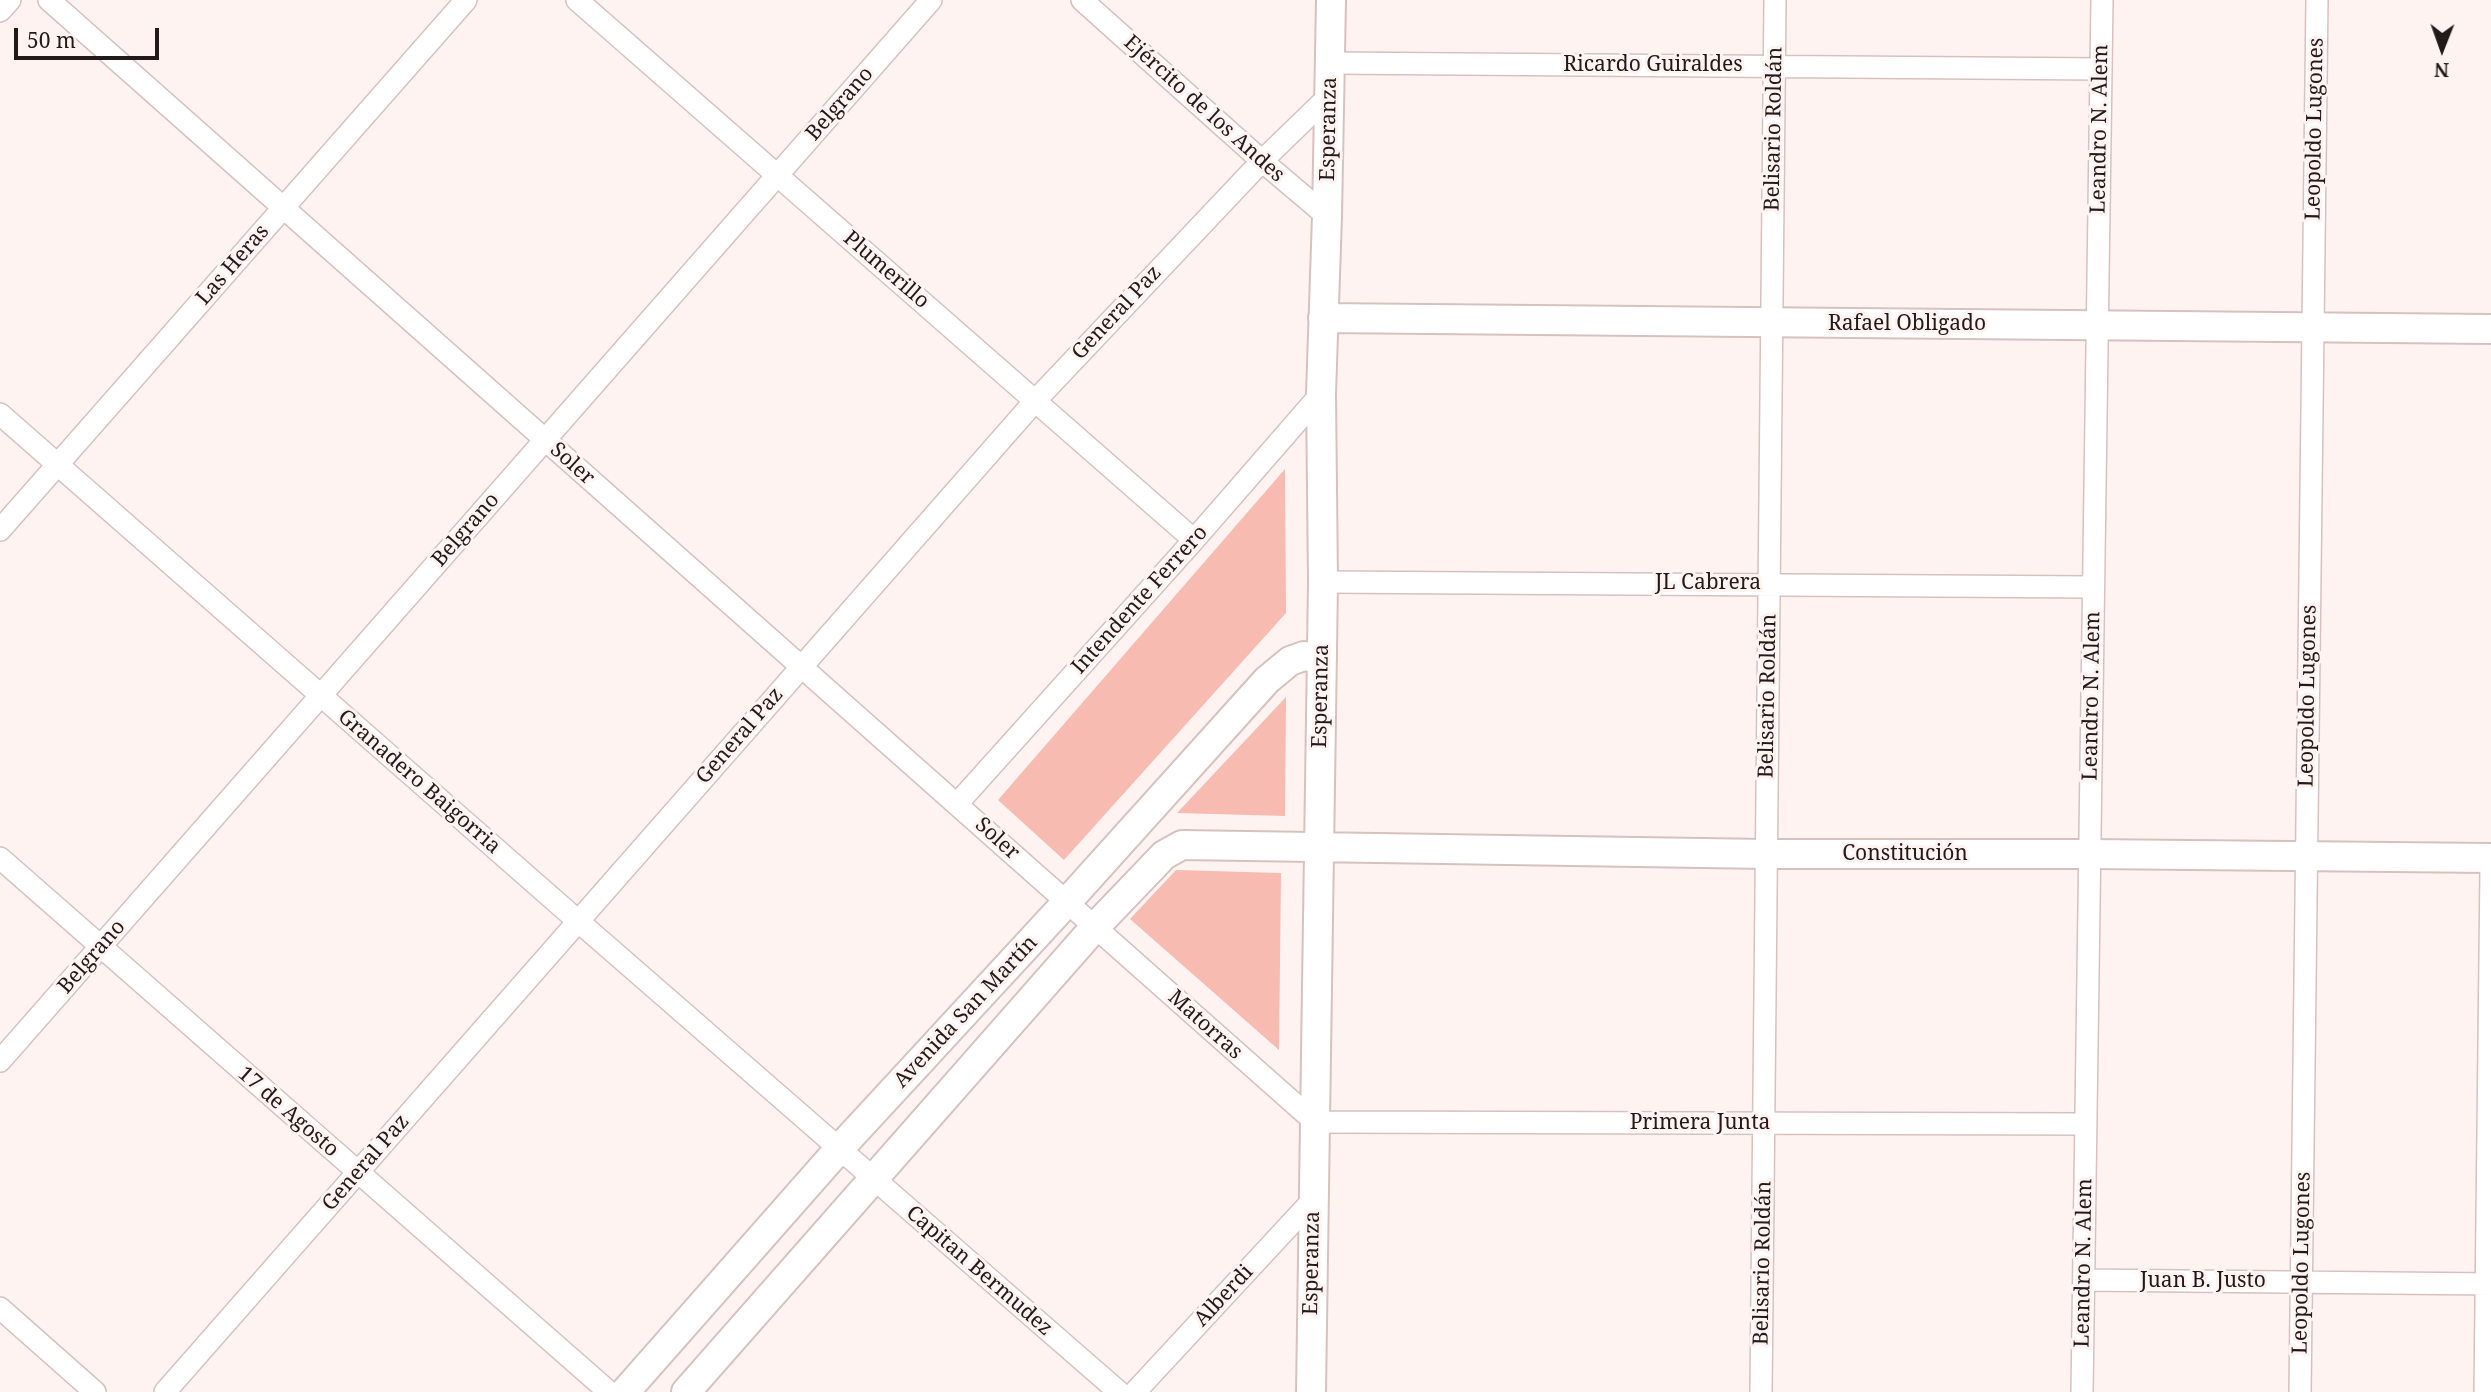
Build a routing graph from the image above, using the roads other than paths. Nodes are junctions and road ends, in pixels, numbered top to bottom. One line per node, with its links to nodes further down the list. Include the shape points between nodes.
1 (10, 0): 11 (street)
2 (49, 0): 18 (street, Soler)
3 (466, 0): 18 (street, Las Heras)
4 (577, 0): 17 (street, Plumerillo)
5 (931, 0): 17 (street, Belgrano)
6 (1082, 0): 16 (street, Ejército de los Andes)
7 (1331, 0): 12 (main road, Esperanza)
8 (1776, 0): 13 (street, Belisario Roldán)
9 (2102, 0): 14 (street, Leandro N. Alem)
10 (2317, 0): 23 (street, Leopoldo Lugones)
11 (0, 11)
12 (1331, 63): 13 (street, Ricardo Guiraldes); 15 (main road, Esperanza)
13 (1774, 66): 14 (street, Ricardo Guiraldes); 21 (street, Belisario Roldán)
14 (2101, 69): 22 (street, Leandro N. Alem)
15 (1330, 94): 16 (street, General Paz); 19 (main road, Esperanza)
16 (1262, 161): 19 (street, Ejército de los Andes); 26 (street, General Paz)
17 (778, 175): 26 (street, Plumerillo); 28 (street, Belgrano)
18 (283, 208): 28 (street, Soler); 29 (street, Las Heras)
19 (1327, 216): 20 (main road, Esperanza)
20 (1323, 318): 21 (main road, Rafael Obligado); 25 (main road, Esperanza)
21 (1772, 323): 22 (main road, Rafael Obligado); 33 (street, Belisario Roldán)
22 (2097, 325): 23 (main road, Rafael Obligado); 34 (street, Leandro N. Alem)
23 (2313, 327): 24 (main road, Rafael Obligado); 42 (street, Leopoldo Lugones)
24 (2491, 329)
25 (1321, 394): 31 (street, Intendente Ferrero); 32 (main road, Esperanza)
26 (1035, 401): 31 (street, Plumerillo); 36 (street, General Paz)
27 (0, 414): 29 (street, Granadero Baigorria)
28 (545, 440): 36 (street, Soler); 37 (street, Belgrano)
29 (58, 464): 30 (street, Las Heras); 37 (street, Granadero Baigorria)
30 (0, 530)
31 (1194, 540): 38 (street, Intendente Ferrero)
32 (1323, 582): 33 (street, JL Cabrera); 35 (main road, Esperanza)
33 (1769, 583): 34 (street, JL Cabrera); 40 (street, Belisario Roldán)
34 (2094, 587): 41 (street, Leandro N. Alem)
35 (1322, 659): 39 (main road, Esperanza); 46 (main road, Avenida San Martín, via 1304,656 1290,661 1267,680)
36 (801, 667): 38 (street, Soler); 47 (street, General Paz)
37 (321, 696): 47 (street, Granadero Baigorria); 49 (street, Belgrano)
38 (957, 804): 46 (street, Soler)
39 (1319, 847): 40 (main road, Constitución); 48 (main road, Avenida San Martín, via 1182,845 1164,855); 51 (main road, Esperanza)
40 (1767, 854): 41 (main road, Constitución); 52 (street, Belisario Roldán)
41 (2090, 854): 42 (main road, Constitución); 53 (street, Leandro N. Alem)
42 (2306, 856): 44 (main road, Constitución); 59 (street, Leopoldo Lugones)
43 (0, 858): 49 (street, 17 de Agosto)
44 (2491, 858)
45 (2491, 868): 60 (street)
46 (1068, 902): 48 (street, Soler); 54 (main road, Avenida San Martín)
47 (578, 921): 54 (street, Granadero Baigorria); 55 (street, General Paz)
48 (1095, 928): 51 (street, Matorras); 56 (main road, Avenida San Martín)
49 (100, 947): 50 (street, Belgrano); 55 (street, 17 de Agosto)
50 (0, 1061)
51 (1315, 1122): 52 (street, Primera Junta); 57 (main road, Esperanza)
52 (1764, 1123): 53 (street, Primera Junta); 70 (street, Belisario Roldán)
53 (2086, 1124): 58 (street, Leandro N. Alem)
54 (840, 1148): 56 (street, Capitan Bermudez); 65 (main road, Avenida San Martín)
55 (357, 1173): 63 (street, General Paz); 64 (street, 17 de Agosto)
56 (874, 1179): 66 (main road, Avenida San Martín); 67 (street, Capitan Bermudez)
57 (1313, 1200): 68 (street, Alberdi); 69 (main road, Esperanza)
58 (2084, 1280): 59 (street, Juan B. Justo); 71 (street, Leandro N. Alem)
59 (2301, 1282): 60 (street, Juan B. Justo); 72 (street, Leopoldo Lugones)
60 (2489, 1284): 73 (street)
61 (0, 1308): 62 (street)
62 (95, 1392)
63 (165, 1392)
64 (609, 1392)
65 (625, 1392)
66 (686, 1392)
67 (1119, 1392)
68 (1135, 1392)
69 (1311, 1392)
70 (1761, 1392)
71 (2082, 1392)
72 (2300, 1392)
73 (2485, 1392)

